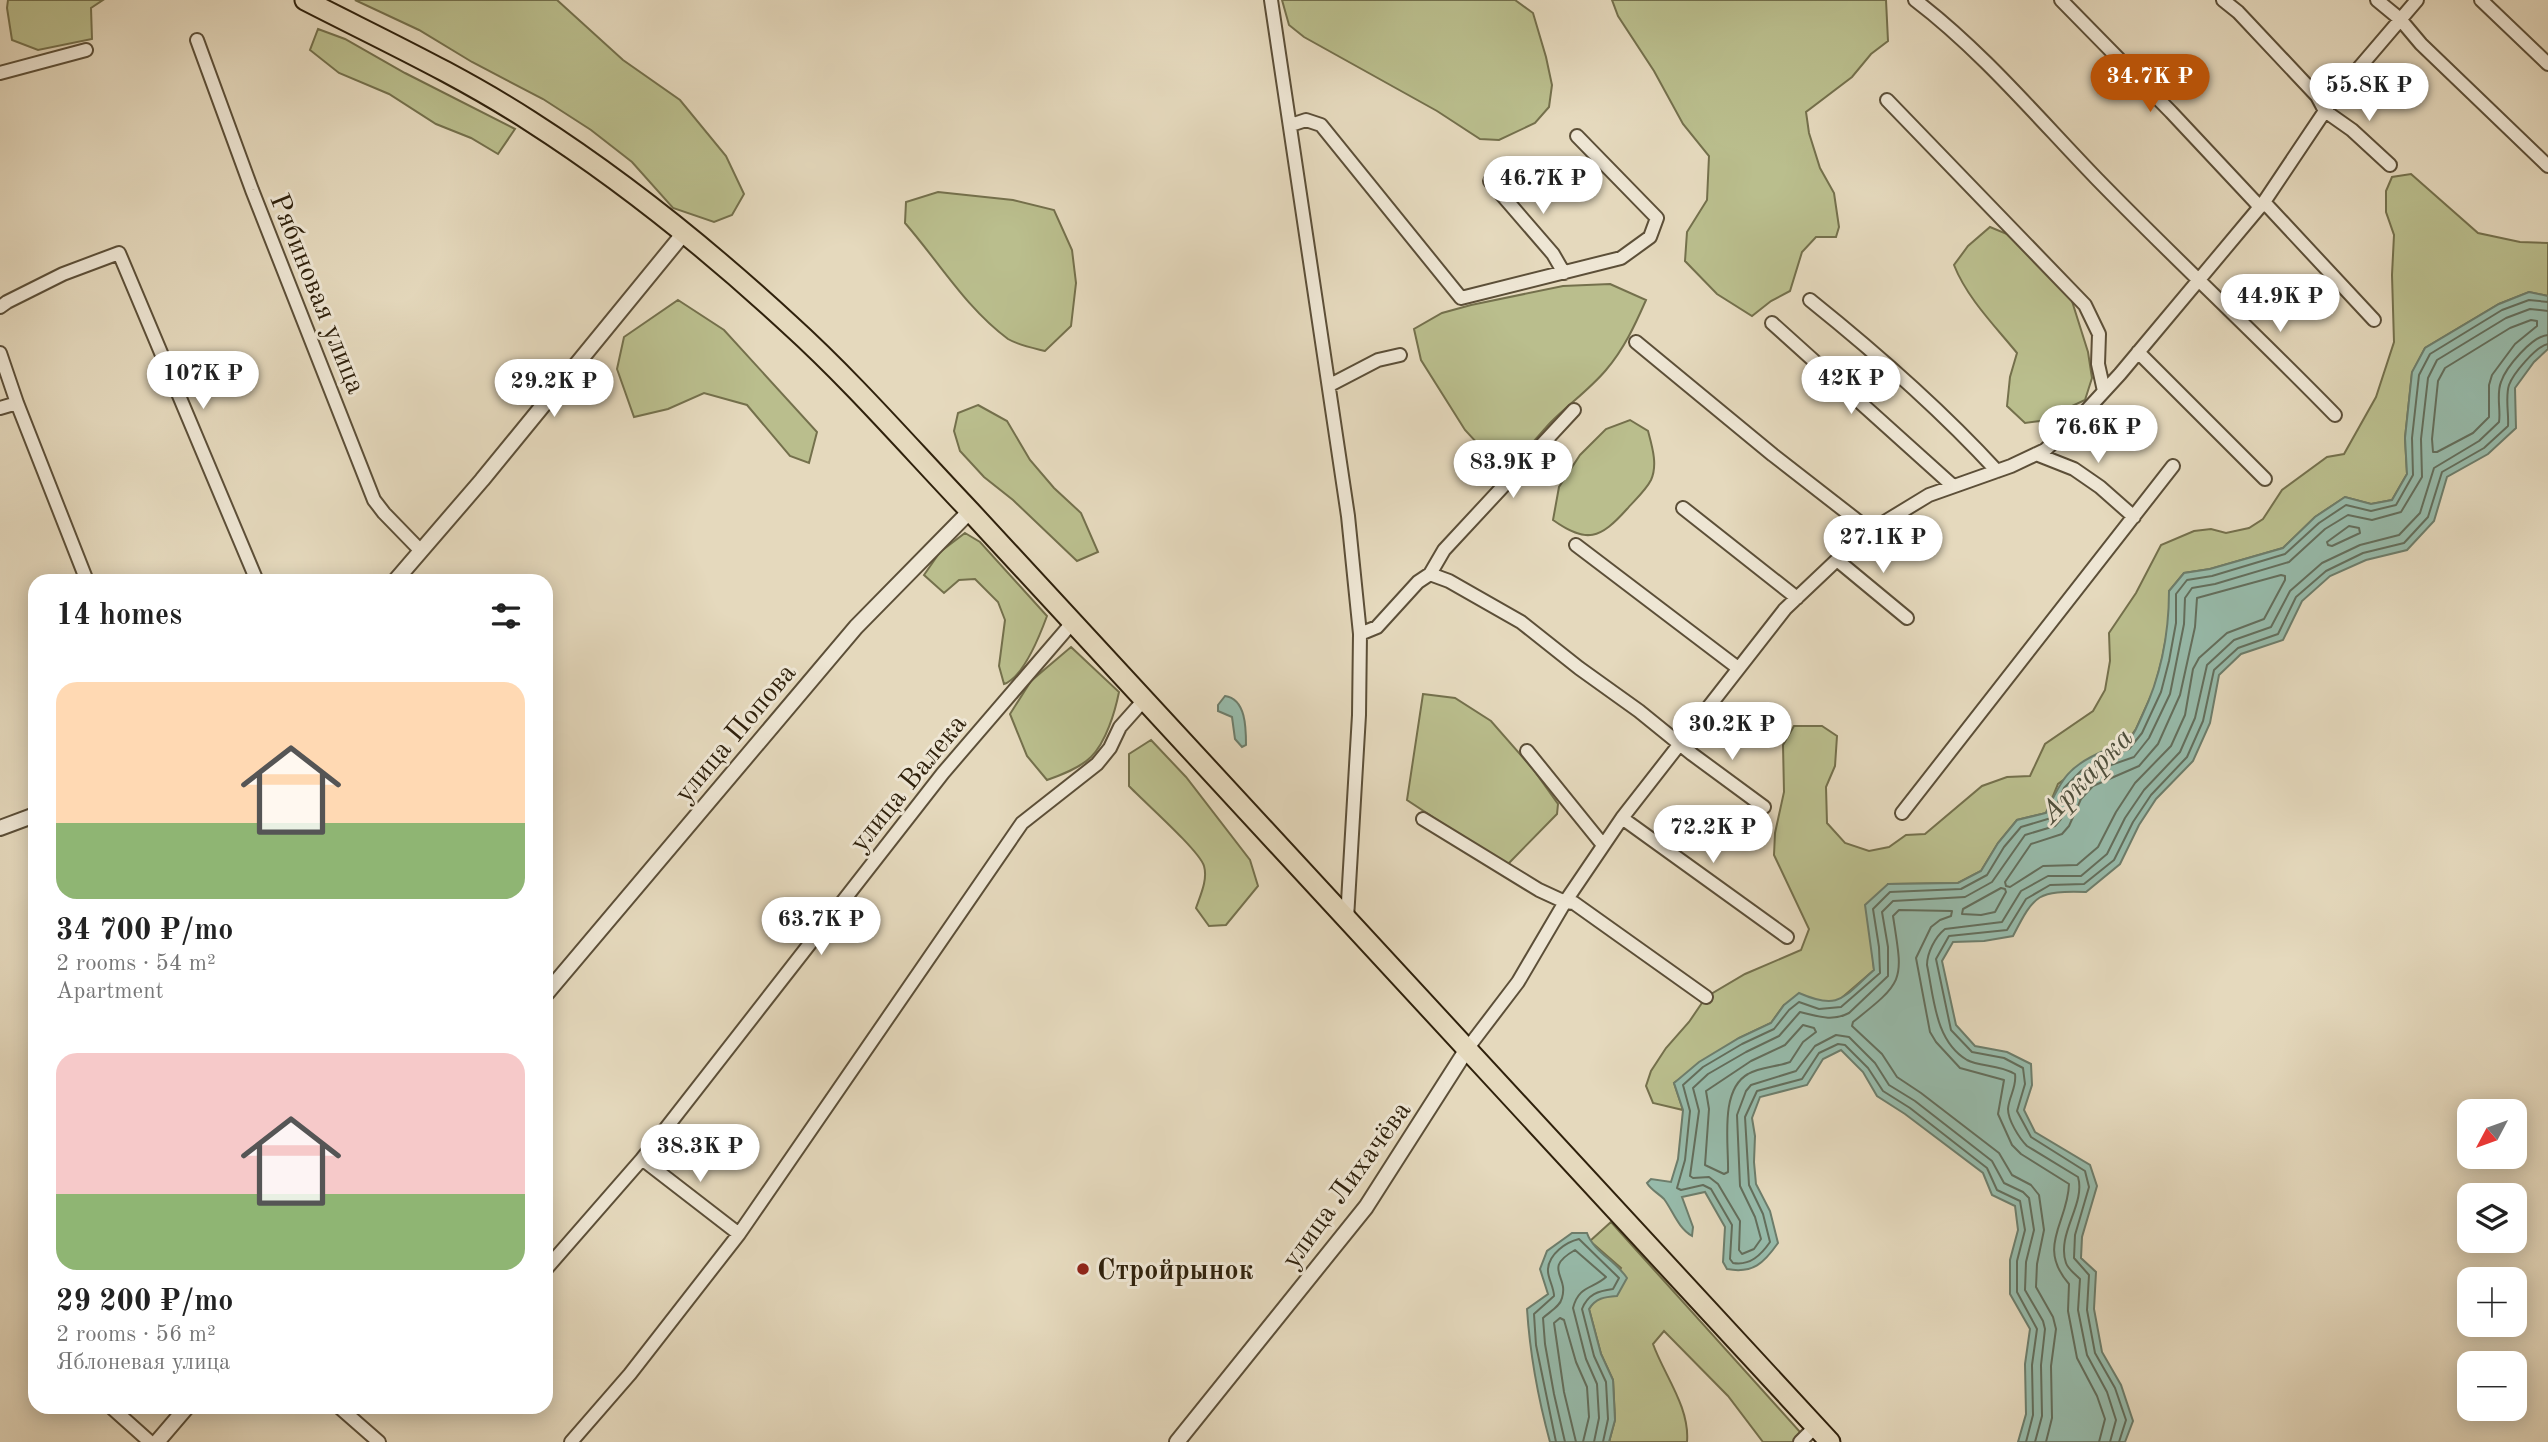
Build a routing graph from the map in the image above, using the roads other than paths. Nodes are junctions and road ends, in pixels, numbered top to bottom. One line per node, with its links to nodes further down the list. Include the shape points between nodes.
1 (306, 0): 22 (main road, via 530,120)
2 (1271, 0): 16 (street)
3 (1915, 0): 24 (street, via 1939,18)
4 (2062, 0): 21 (street)
5 (2223, 0): 15 (street, via 2308,87)
6 (2377, 0): 9 (street)
7 (2417, 0): 9 (street)
8 (2481, 0): 12 (street)
9 (2400, 19): 15 (street); 19 (street)
10 (197, 40): 49 (street, Рябиновая улица, via 374,500)
11 (86, 50): 13 (street)
12 (2548, 64)
13 (0, 74)
14 (1887, 100): 34 (street, via 2085,304 2099,334 2098,364)
15 (2325, 111): 18 (street); 21 (street)
16 (1291, 125): 23 (street, via 1306,120 1321,125 1461,298); 33 (street)
17 (1577, 136): 23 (street, via 1657,218 1650,237 1621,258)
18 (2390, 165)
19 (2548, 166)
20 (1490, 181): 23 (street, via 1553,254)
21 (2262, 205): 24 (street); 27 (street)
22 (684, 233): 45 (main road, via 790,324); 49 (street)
23 (1563, 273)
24 (2199, 280): 30 (street); 38 (street)
25 (1810, 300): 41 (street, via 1868,347)
26 (0, 307): 52 (street, via 63,274 119,253)
27 (2374, 320)
28 (1772, 323): 43 (street)
29 (1636, 342): 47 (street)
30 (2138, 352): 34 (street); 42 (street)
31 (0, 353): 35 (street)
32 (1400, 355): 33 (street, via 1378,360)
33 (1330, 385): 58 (street)
34 (2104, 391): 39 (street, via 2075,423)
35 (17, 403): 36 (street); 51 (street)
36 (0, 408)
37 (1574, 411): 54 (street, via 1444,550)
38 (2335, 415)
39 (2036, 454): 41 (street); 46 (street, via 2074,469)
40 (2174, 466): 46 (street)
41 (1997, 471): 43 (street)
42 (2265, 479)
43 (1953, 486): 47 (street, via 1929,495)
44 (1683, 508): 55 (street)
45 (970, 512): 57 (main road); 73 (street, улица Попова, via 856,627)
46 (2134, 517): 64 (street)
47 (1872, 532): 50 (street)
48 (1576, 545): 59 (street)
49 (420, 551): 53 (street)
50 (1837, 560): 55 (street); 56 (street)
51 (84, 574)
52 (254, 574)
53 (401, 574)
54 (1430, 574): 58 (street, via 1377,627); 61 (street, via 1521,622)
55 (1797, 598): 59 (street)
56 (1907, 618)
57 (1072, 623): 60 (main road); 76 (street, улица Валека, via 943,773)
58 (1360, 634): 71 (street)
59 (1738, 668): 61 (street)
60 (1144, 700): 71 (main road); 77 (street, via 1097,764 1022,822)
61 (1678, 744): 63 (street); 66 (street)
62 (1527, 751): 69 (street)
63 (1764, 807)
64 (1902, 813)
65 (28, 818): 68 (street)
66 (1622, 818): 69 (street); 72 (street)
67 (1423, 819): 70 (street)
68 (0, 828)
69 (1603, 845): 70 (street)
70 (1565, 902): 74 (street, via 1574,903); 75 (street, via 1518,982)
71 (1347, 919): 75 (main road)
72 (1787, 937)
73 (553, 986)
74 (1706, 997)
75 (1467, 1049): 82 (main road); 87 (street, улица Лихачёва, via 1366,1207)
76 (642, 1159): 77 (street); 78 (street, улица Валека)
77 (739, 1234): 86 (street)
78 (553, 1261)
79 (119, 1414): 83 (street)
80 (181, 1414): 84 (street)
81 (346, 1414): 85 (street)
82 (1816, 1426): 88 (street); 89 (main road)
83 (150, 1442)
84 (157, 1442)
85 (379, 1442)
86 (571, 1442)
87 (1177, 1442)
88 (1800, 1442)
89 (1830, 1442)

